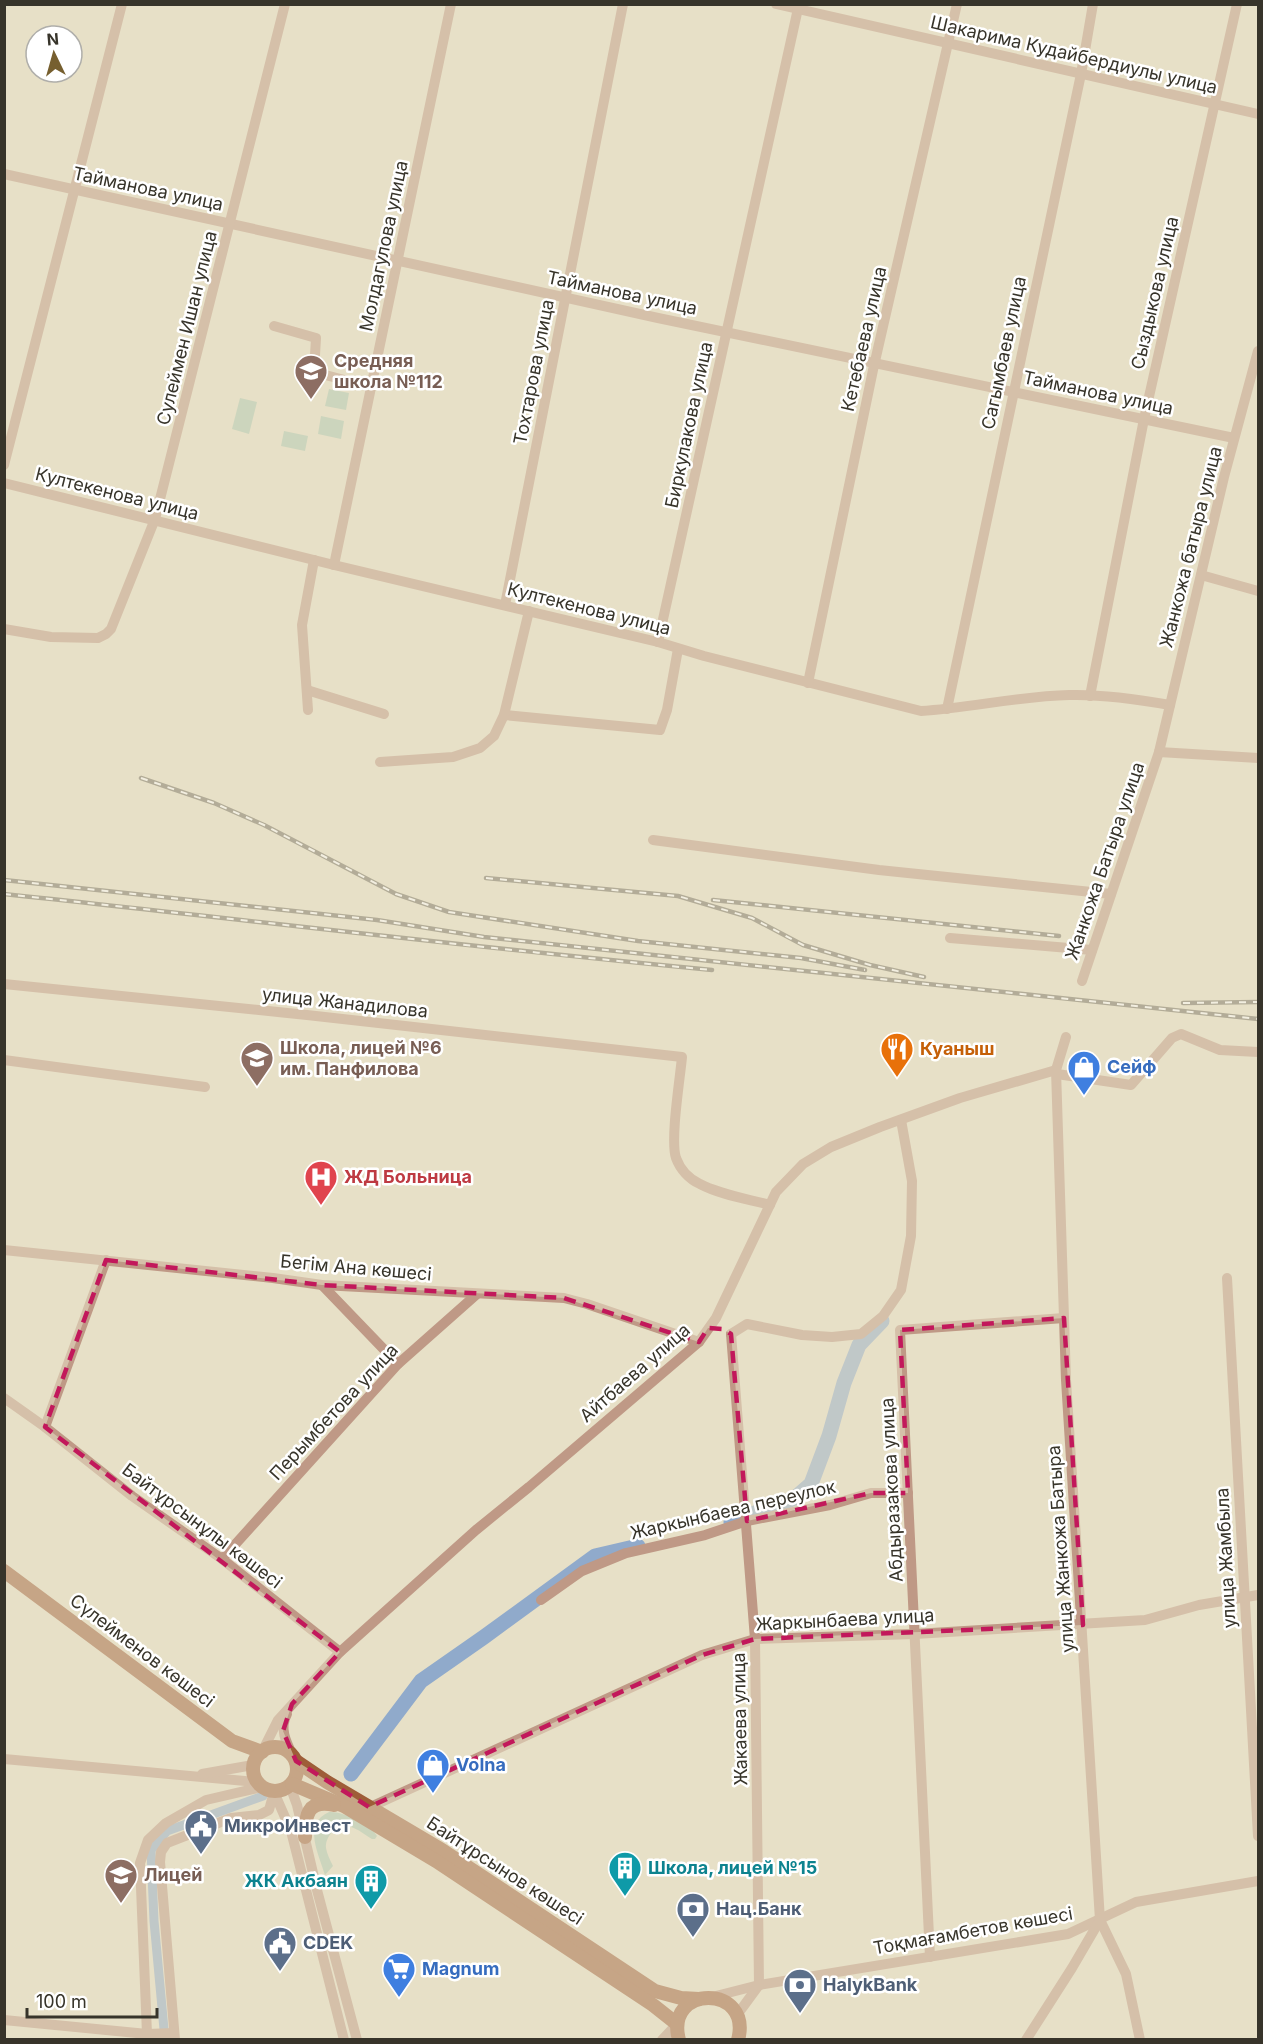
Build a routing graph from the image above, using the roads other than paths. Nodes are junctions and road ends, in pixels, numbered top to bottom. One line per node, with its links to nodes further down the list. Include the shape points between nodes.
1 (122, 4): 15 (street)
2 (285, 4): 16 (street, Сулеймен Ишан улица)
3 (451, 4): 17 (street, Молдагулова улица)
4 (623, 4): 18 (street, Тохтарова улица)
5 (777, 4): 9 (street, Шакарима Кудайбердиулы улица)
6 (957, 4): 10 (street, Кетебаева улица)
7 (1094, 4): 11 (street, Сагымбаев улица)
8 (1237, 4): 12 (street, Сыздыкова улица)
9 (798, 7): 10 (street, Шакарима Кудайбердиулы улица); 20 (street, Биркулакова улица)
10 (948, 44): 11 (street, Шакарима Кудайбердиулы улица); 22 (street, Кетебаева улица)
11 (1081, 74): 12 (street, Шакарима Кудайбердиулы улица); 24 (street, Сагымбаев улица)
12 (1215, 104): 13 (street, Шакарима Кудайбердиулы улица); 25 (street, Сыздыкова улица)
13 (1258, 114)
14 (4, 174): 15 (street, Тайманова улица)
15 (75, 189): 16 (street, Тайманова улица); 27 (street)
16 (230, 224): 17 (street, Тайманова улица); 29 (street, Сулеймен Ишан улица)
17 (398, 261): 18 (street, Тайманова улица); 23 (street, Молдагулова улица)
18 (566, 298): 20 (street, Тайманова улица); 34 (street, Тохтарова улица)
19 (274, 326): 23 (street, via 316,338 314,372)
20 (726, 332): 22 (street, Тайманова улица); 37 (street, Биркулакова улица)
21 (1258, 351): 26 (street, Жанкожа батыра улица)
22 (875, 363): 24 (street, Тайманова улица); 39 (street, Кетебаева улица)
23 (371, 387): 31 (street, Молдагулова улица)
24 (1013, 392): 25 (street, Тайманова улица); 43 (street, Сагымбаев улица)
25 (1144, 419): 26 (street, Тайманова улица); 41 (street, Сыздыкова улица)
26 (1234, 438): 32 (street, Жанкожа батыра улица)
27 (4, 465)
28 (4, 483): 29 (street, Култекенова улица)
29 (155, 519): 30 (street, Култекенова улица); 36 (street, Сулеймен Ишан улица, via 106,634 98,638 51,637)
30 (314, 560): 31 (street, Култекенова улица); 40 (street, via 302,625)
31 (334, 565): 34 (street, Култекенова улица)
32 (1201, 575): 33 (street); 42 (street, Жанкожа батыра улица)
33 (1258, 591)
34 (505, 605): 35 (street, Култекенова улица)
35 (529, 611): 37 (street, Култекенова улица); 46 (street)
36 (4, 628)
37 (658, 642): 38 (street, Култекенова улица)
38 (678, 649): 39 (street, Култекенова улица); 46 (street, via 660,730)
39 (808, 683): 43 (street, Култекенова улица, via 921,711)
40 (308, 690): 44 (street); 45 (street)
41 (1090, 696): 42 (street, Култекенова улица); 43 (street, Култекенова улица, via 988,702)
42 (1170, 705): 47 (street, Жанкожа батыра улица)
43 (947, 709)
44 (308, 710)
45 (384, 714)
46 (504, 716): 49 (street, via 494,736 480,748 453,757)
47 (1159, 752): 48 (street); 51 (street, Жанкожа Батыра улица)
48 (1258, 758)
49 (380, 762)
50 (653, 840): 51 (street, via 879,870)
51 (1111, 894): 53 (street, Жанкожа Батыра улица)
52 (950, 938): 53 (street)
53 (1092, 950): 54 (street, Жанкожа Батыра улица)
54 (1082, 981)
55 (4, 984): 62 (street, улица Жанадилова, via 682,1057 673,1143 683,1170 701,1185)
56 (1066, 1037): 59 (street, улица Жанкожа Батыра)
57 (1258, 1052): 59 (street, via 1220,1050 1181,1035 1172,1038 1131,1085)
58 (4, 1060): 60 (street)
59 (1056, 1072): 61 (street, Айтбаева улица, via 960,1098); 68 (street, улица Жанкожа Батыра)
60 (206, 1087)
61 (901, 1120): 62 (street, Айтбаева улица, via 814,1156 783,1183); 70 (street, via 912,1181 911,1236 901,1290 883,1316 861,1334 832,1338 747,1324)
62 (770, 1205): 69 (street, Айтбаева улица)
63 (4, 1250): 64 (street, Бегім Ана көшесі)
64 (106, 1260): 66 (street, Бегім Ана көшесі); 74 (street)
65 (1227, 1278): 80 (street, улица Жамбыла)
66 (322, 1285): 67 (street, Бегім Ана көшесі); 72 (street)
67 (477, 1294): 71 (street, Бегім Ана көшесі, via 564,1298); 72 (street, Перымбетова улица)
68 (1064, 1318): 75 (street, Абдыразакова улица, via 900,1330); 82 (street, улица Жанкожа Батыра)
69 (708, 1328): 70 (street, via 720,1328); 71 (street, Айтбаева улица)
70 (731, 1334): 76 (street, Жакаева улица)
71 (699, 1342): 85 (street, Айтбаева улица, via 468,1537)
72 (398, 1364): 77 (street, Перымбетова улица)
73 (4, 1398): 74 (street, Байтұрсынұлы көшесі)
74 (45, 1427): 77 (street, Байтұрсынұлы көшесі, via 132,1496)
75 (908, 1492): 76 (street, Жаркынбаева переулок, via 872,1492 830,1505); 83 (street, Абдыразакова улица)
76 (747, 1521): 81 (street, Жаркынбаева переулок, via 626,1553 582,1571); 84 (street, Жакаева улица)
77 (222, 1559): 85 (street, Байтұрсынұлы көшесі)
78 (4, 1571): 87 (main road, Сүлейменов көшесі, via 232,1740)
79 (1258, 1594): 80 (street, Жаркынбаева улица)
80 (1244, 1597): 82 (street, Жаркынбаева улица, via 1145,1620); 96 (street, улица Жамбыла)
81 (541, 1600)
82 (1083, 1625): 83 (street, Жаркынбаева улица); 99 (street, улица Жанкожа Батыра)
83 (915, 1634): 84 (street, Жаркынбаева улица); 100 (street, Абдыразакова улица)
84 (755, 1639): 95 (street, Жаркынбаева улица, via 702,1655); 101 (street, Жакаева улица)
85 (340, 1652): 86 (street, Айтбаева улица)
86 (292, 1704): 87 (street, Айтбаева улица, via 278,1720); 88 (street, via 283,1731)
87 (262, 1752): 88 (main road, via 274,1747 288,1751); 90 (main road)
88 (294, 1758): 92 (main road, via 297,1773); 95 (main road, Байтұрсынов көшесі)
89 (4, 1759): 91 (street)
90 (253, 1765): 91 (street); 93 (main road)
91 (184, 1776): 93 (street)
92 (291, 1785): 93 (main road); 94 (main road, Байтұрсынов көшесі); 97 (street)
93 (264, 1787): 107 (street, via 270,1810 231,1818 167,1843 161,1852); 108 (street, via 206,1800 166,1823 148,1840 140,1863); 110 (street, via 291,1831)
94 (345, 1806): 95 (main road, Байтұрсынов көшесі); 97 (main road, via 321,1803 311,1808)
95 (364, 1811): 102 (main road, Байтұрсынов көшесі, via 442,1850 655,1991 681,1998); 105 (main road, Байтұрсынов көшесі)
96 (1258, 1836)
97 (305, 1837): 111 (street)
98 (1258, 1881): 99 (street, Тоқмағамбетов көшесі, via 1136,1902)
99 (1100, 1920): 100 (street, Тоқмағамбетов көшесі, via 1068,1934); 116 (street); 117 (street, via 1126,1974)
100 (930, 1957): 101 (street, Тоқмағамбетов көшесі)
101 (759, 1985): 102 (street, Тоқмағамбетов көшесі); 103 (street)
102 (705, 1998): 103 (main road, via 722,2000); 105 (main road, via 684,2008)
103 (738, 2018): 114 (main road); 115 (main road)
104 (4, 2019): 106 (street)
105 (677, 2024): 112 (street); 113 (main road)
106 (90, 2028): 108 (street); 109 (street)
107 (175, 2036): 108 (street)
108 (148, 2037)
109 (90, 2040)
110 (344, 2040)
111 (357, 2040)
112 (662, 2040)
113 (679, 2040)
114 (738, 2040)
115 (748, 2040)
116 (1026, 2040)
117 (1140, 2040)

